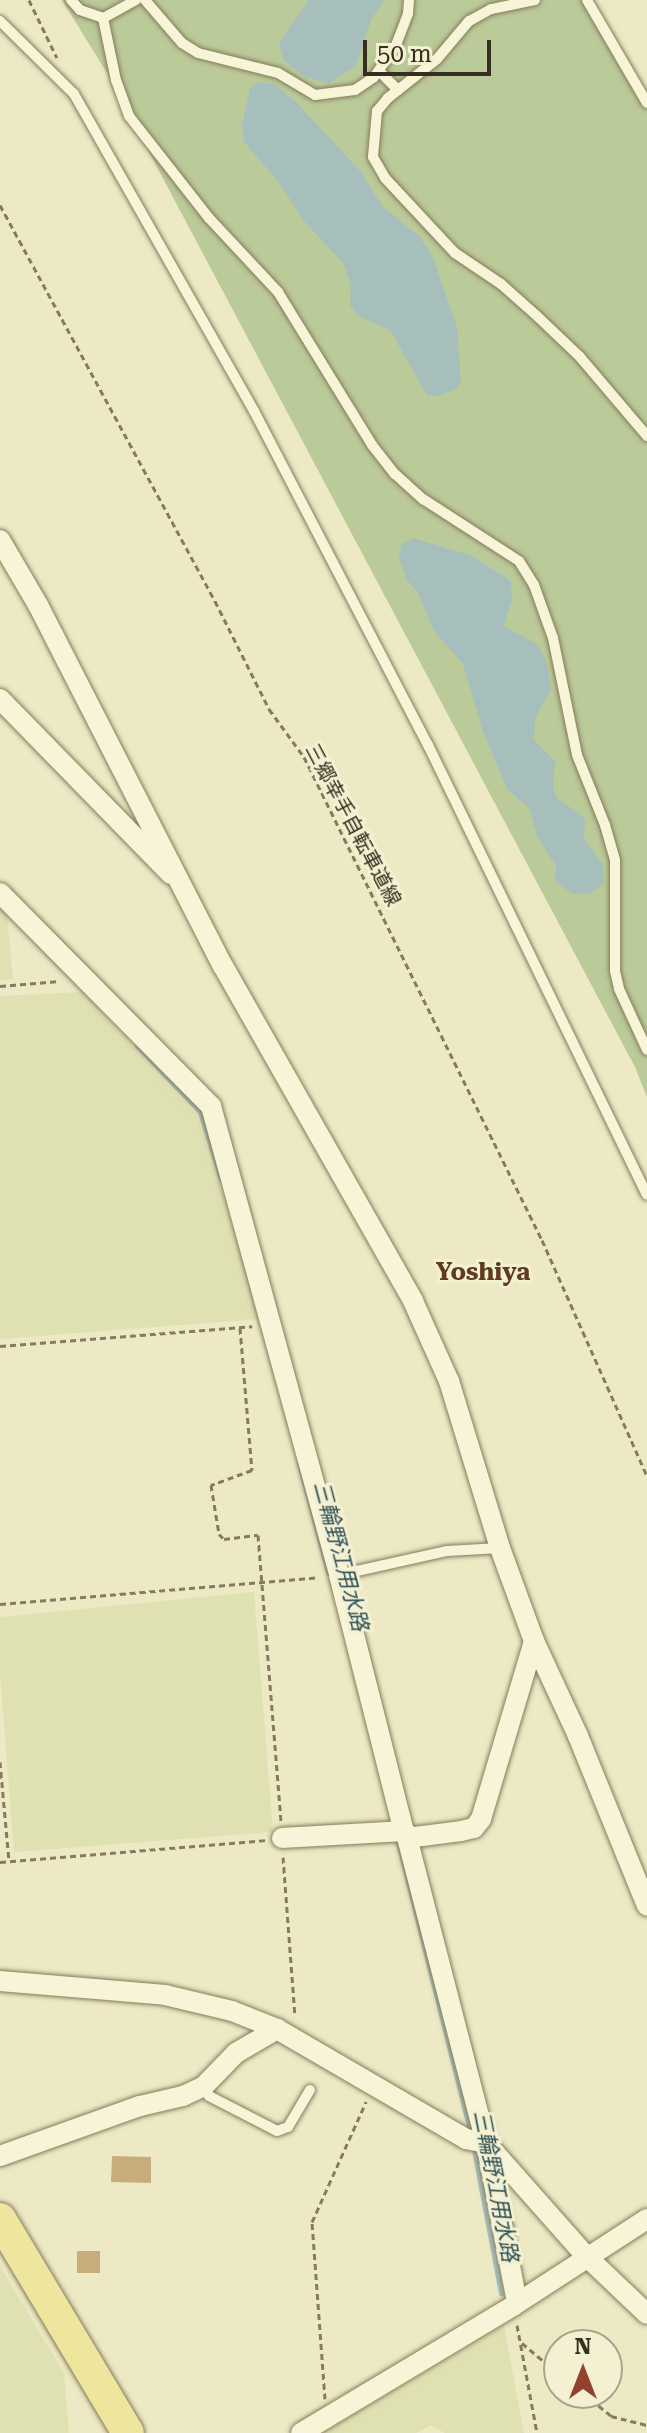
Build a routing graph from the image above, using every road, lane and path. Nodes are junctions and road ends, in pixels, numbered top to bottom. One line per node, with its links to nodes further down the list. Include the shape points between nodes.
1 (29, 0): 12 (path)
2 (71, 0): 8 (lane, via 80,10)
3 (136, 0): 8 (lane)
4 (145, 0): 10 (lane, via 182,43 198,53 278,73 315,95 355,90)
5 (409, 0): 10 (lane, via 396,45)
6 (535, 0): 11 (lane, via 491,9 469,21 437,59)
7 (587, 0): 13 (lane)
8 (103, 18): 22 (lane, via 129,116 209,218 278,292 372,445 423,499 519,561 534,585 553,638 577,755 615,861 615,971)
9 (0, 21): 12 (lane)
10 (379, 71): 11 (lane)
11 (398, 90): 15 (lane, via 377,111 372,135 373,157 385,178 455,253 501,284 580,357)
12 (74, 94): 23 (lane, via 268,439 428,745)
13 (647, 103)
14 (0, 205): 27 (path, 三郷幸手自転車道線, via 269,709 304,757 528,1211)
15 (647, 436)
16 (0, 540): 18 (street)
17 (0, 699): 18 (street)
18 (180, 882): 28 (street, via 413,1301 449,1381)
19 (0, 893): 20 (street)
20 (87, 979): 21 (path); 24 (street, via 211,1106)
21 (0, 986)
22 (647, 1050)
23 (647, 1195)
24 (271, 1323): 25 (path); 29 (street)
25 (240, 1328): 26 (path); 30 (path, via 252,1470 211,1485 219,1534 224,1539 258,1535)
26 (0, 1346)
27 (647, 1476)
28 (500, 1548): 29 (lane, via 447,1551); 32 (street)
29 (339, 1575): 30 (path); 34 (street)
30 (263, 1582): 31 (path); 35 (path)
31 (0, 1604)
32 (534, 1641): 34 (street, via 481,1819 474,1828); 38 (street)
33 (0, 1762): 36 (path)
34 (407, 1834): 35 (street); 45 (street)
35 (282, 1838): 36 (path); 41 (path)
36 (9, 1861): 37 (path)
37 (0, 1862)
38 (647, 1906)
39 (0, 1981): 40 (street, via 165,1995 232,2011)
40 (277, 2029): 41 (street); 42 (street, via 236,2053)
41 (295, 2039): 43 (street)
42 (204, 2086): 44 (lane, via 209,2096 277,2131 288,2127); 46 (street)
43 (373, 2086): 45 (street, via 466,2139); 55 (path, via 312,2222)
44 (310, 2090)
45 (486, 2143): 49 (street); 50 (street)
46 (0, 2156)
47 (0, 2219): 57 (main road)
48 (647, 2219): 49 (street)
49 (586, 2256): 50 (street); 51 (street)
50 (515, 2304): 52 (path); 55 (street)
51 (647, 2314)
52 (520, 2342): 53 (path); 59 (path)
53 (543, 2361)
54 (602, 2409): 56 (path)
55 (325, 2419): 58 (street)
56 (647, 2425)
57 (128, 2433)
58 (301, 2433)
59 (537, 2433)

